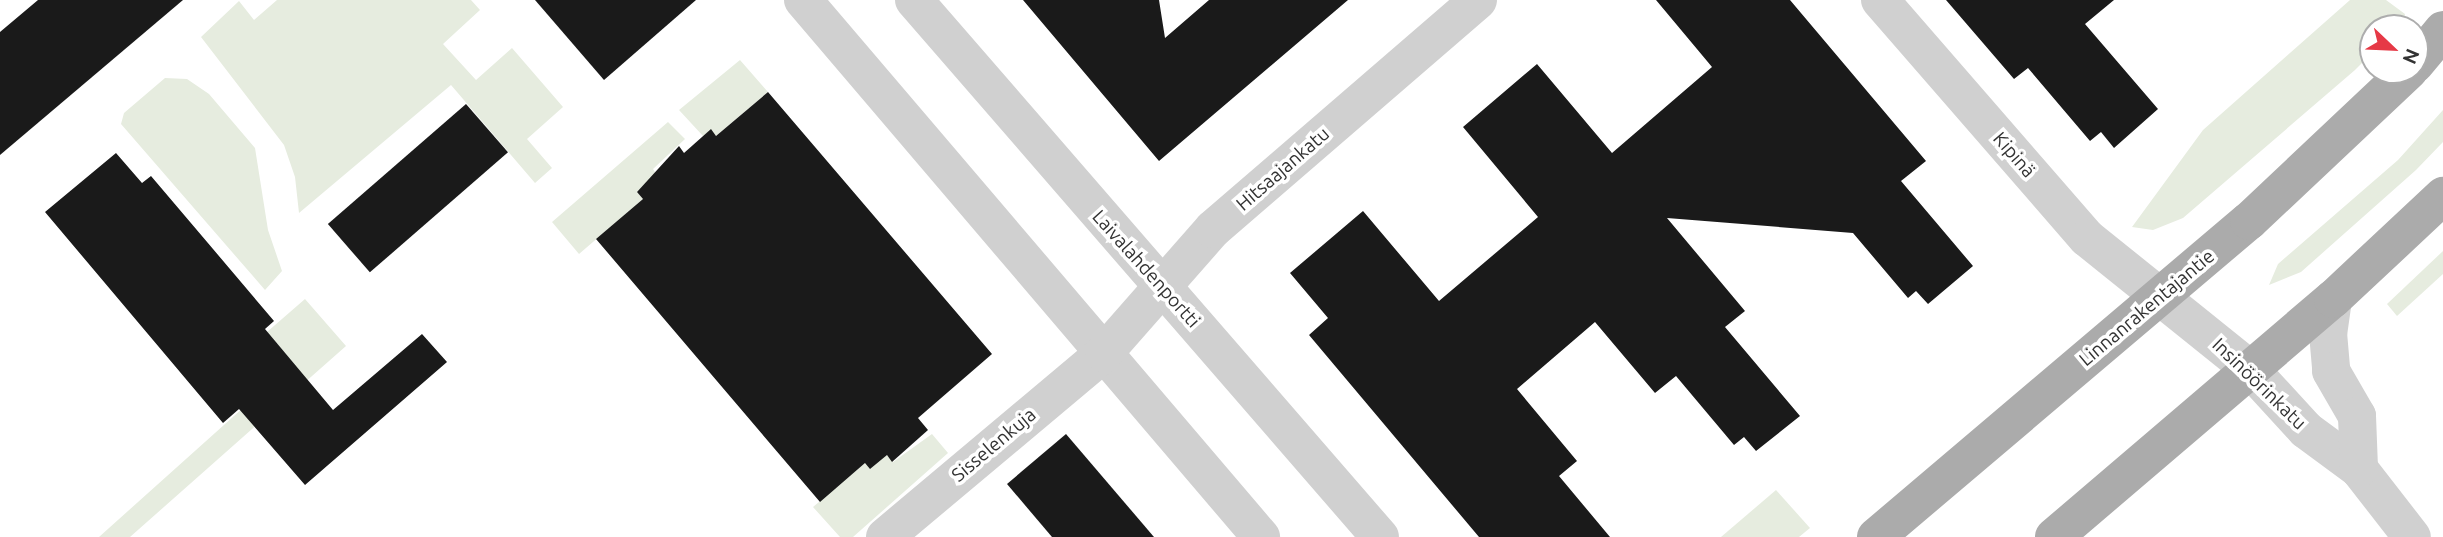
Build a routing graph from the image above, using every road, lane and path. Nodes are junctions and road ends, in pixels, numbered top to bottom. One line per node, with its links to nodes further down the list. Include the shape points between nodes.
1 (803, 0): 12 (street)
2 (914, 0): 9 (street, Laivalahdenportti)
3 (1478, 0): 9 (street, Hitsaajankatu, via 1213,229)
4 (1880, 0): 10 (street, Kipinä, via 2087,239)
5 (2443, 30): 6 (main road)
6 (2429, 47)
7 (2396, 84): 10 (main road, Linnanrakentajantie, via 2357,125)
8 (2443, 196): 11 (main road)
9 (1160, 285): 12 (street, Hitsaajankatu); 17 (street, Laivalahdenportti)
10 (2161, 295): 13 (street, Insinöörinkatu); 18 (main road, Linnanrakentajantie)
11 (2333, 299): 13 (main road); 14 (street, via 2328,333 2331,371 2357,416)
12 (1104, 353): 15 (street, Sisselenkuja); 16 (street)
13 (2250, 369): 14 (street, Insinöörinkatu, via 2306,430); 19 (main road)
14 (2360, 469): 20 (street, Insinöörinkatu)
15 (885, 537)
16 (1261, 537)
17 (1380, 537)
18 (1876, 537)
19 (2054, 537)
20 (2412, 537)

